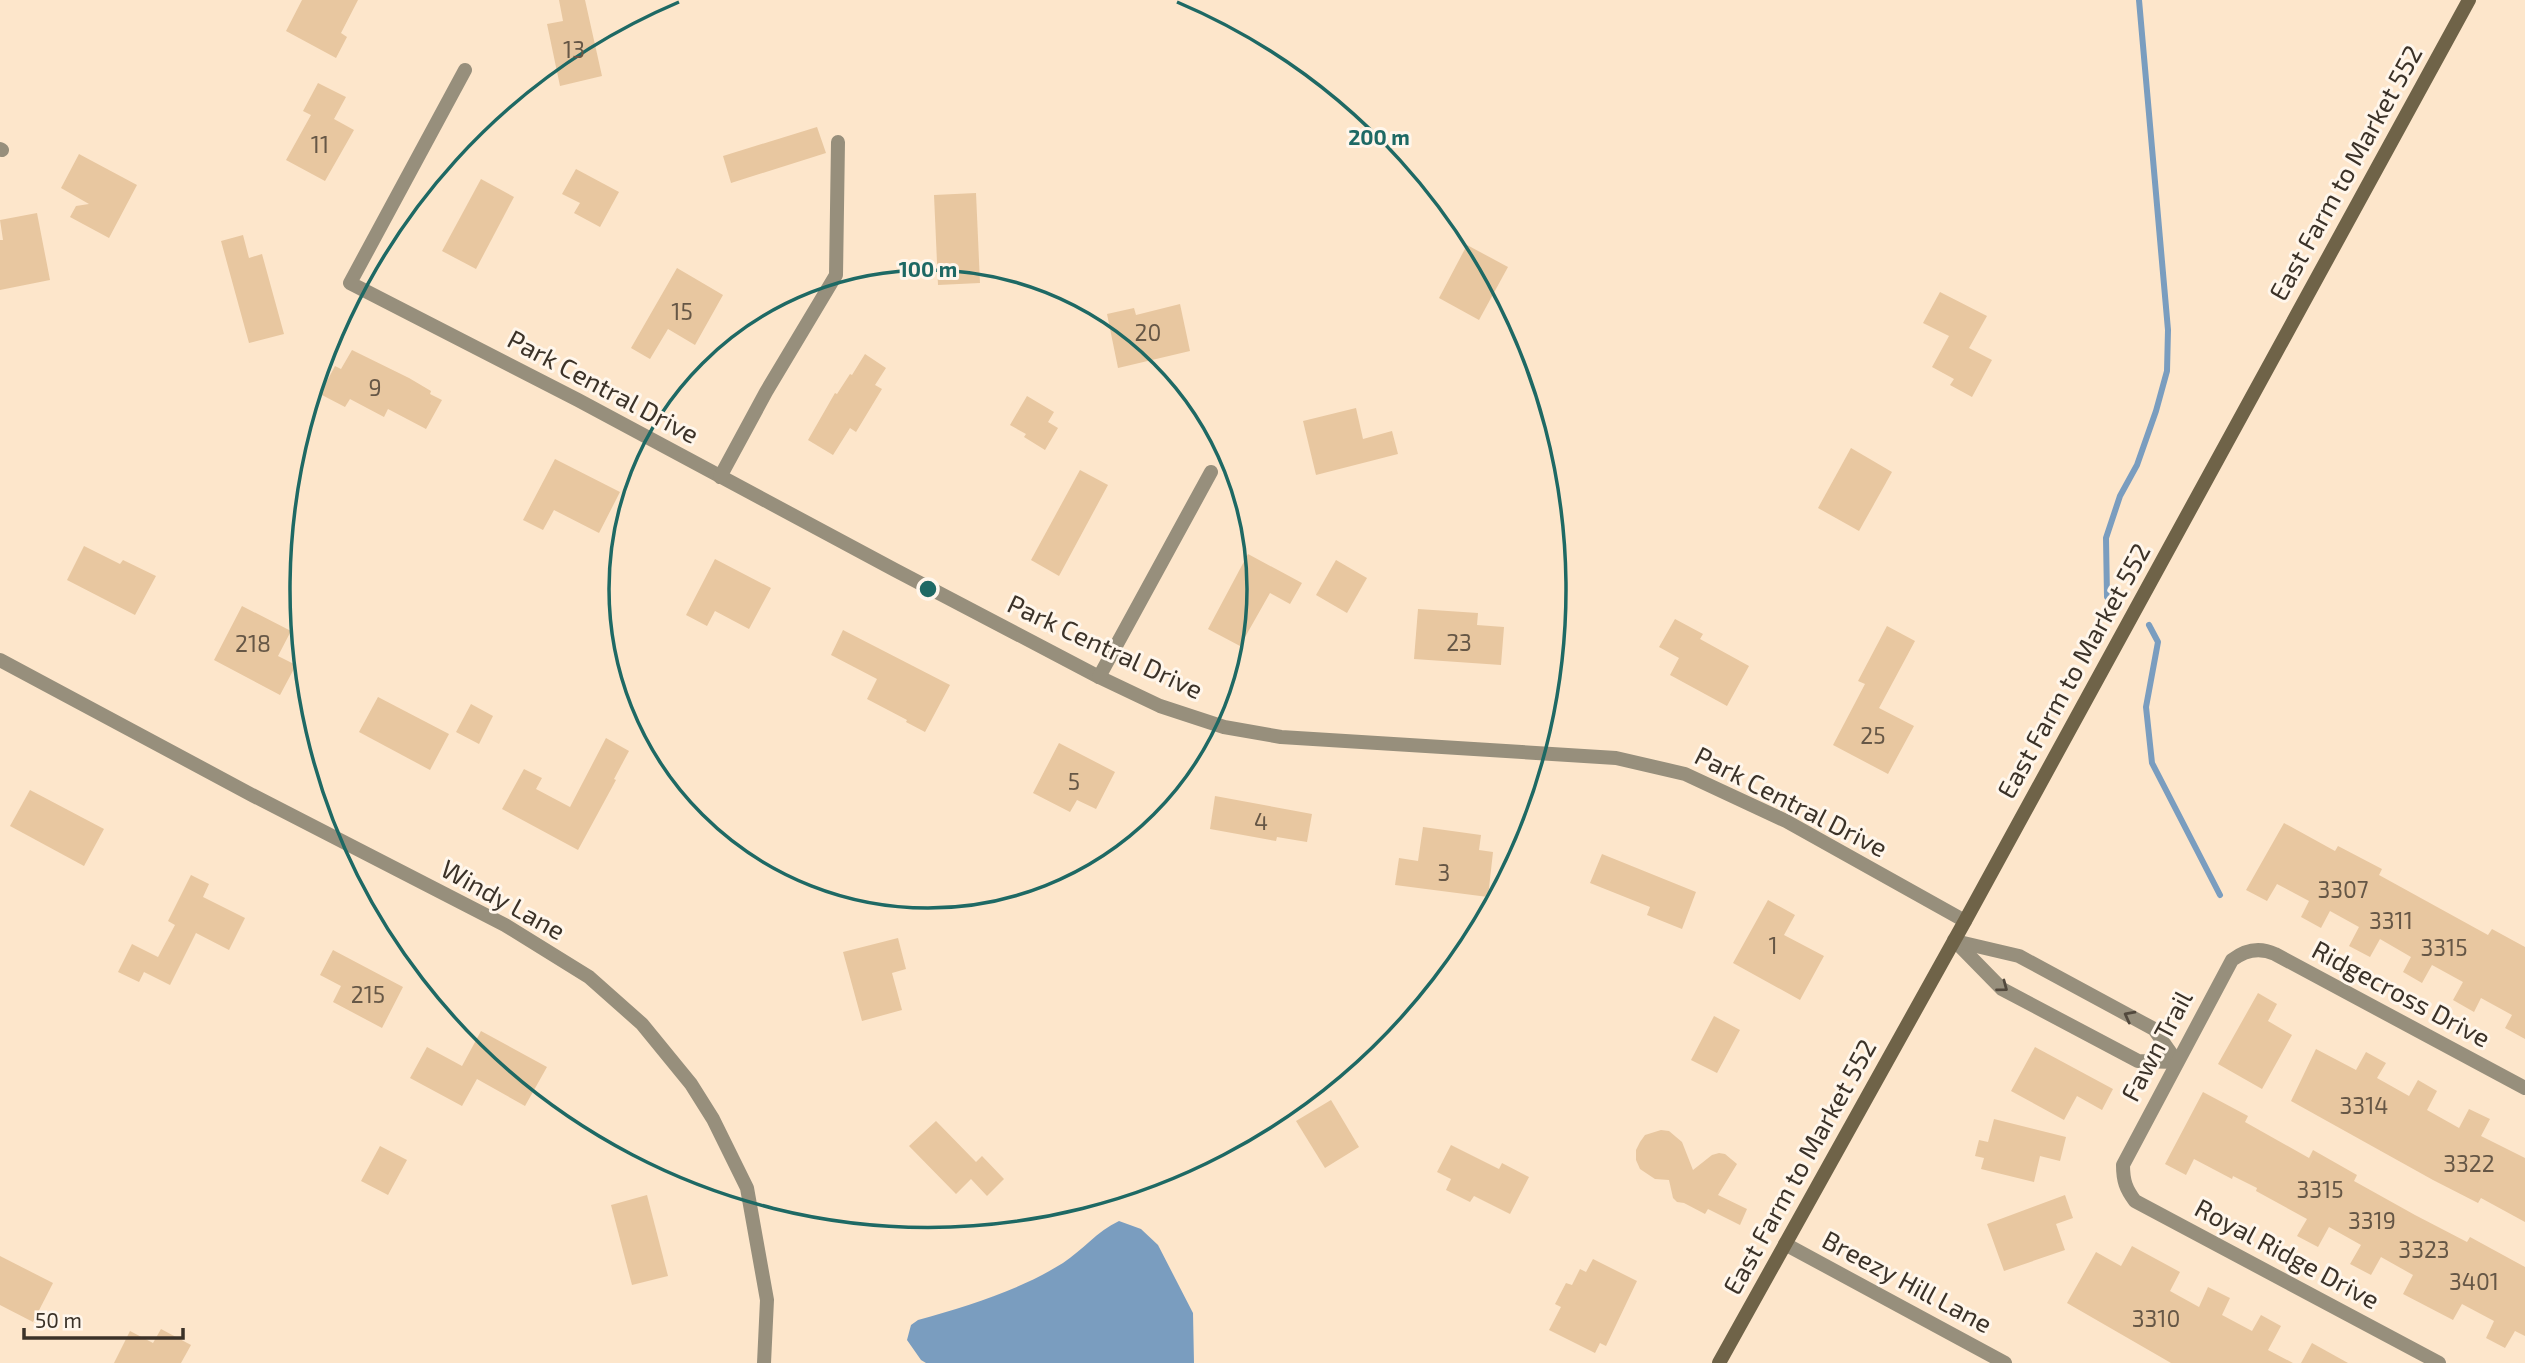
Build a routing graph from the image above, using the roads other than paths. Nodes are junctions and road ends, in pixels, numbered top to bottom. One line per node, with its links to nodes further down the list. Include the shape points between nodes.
1 (2469, 0): 8 (main road, East Farm to Market 552)
2 (465, 70): 5 (street, Park Central Drive, via 350,283)
3 (838, 142): 5 (street, via 836,275)
4 (1211, 472): 7 (street)
5 (720, 477): 7 (street, Park Central Drive)
6 (0, 660): 15 (street, Windy Lane, via 505,925 589,977 642,1024 706,1107 747,1188 767,1300)
7 (1099, 677): 8 (street, Park Central Drive, via 1160,706 1211,723 1281,737 1616,758 1685,774 1786,821)
8 (1965, 921): 9 (main road, East Farm to Market 552)
9 (1954, 940): 11 (street, one-way to 9, via 2154,1029 2019,956); 11 (street, one-way to 11, via 2002,989 2138,1061); 14 (main road, East Farm to Market 552)
10 (2252, 950): 11 (street, Fawn Trail, via 2232,960); 12 (street, Ridgecross Drive, via 2275,954)
11 (2177, 1062): 13 (street, Fawn Trail, via 2128,1153)
12 (2525, 1088)
13 (2123, 1179): 18 (street, Royal Ridge Drive, via 2135,1201)
14 (1785, 1244): 16 (main road, East Farm to Market 552); 17 (street, Breezy Hill Lane)
15 (764, 1363)
16 (1719, 1363)
17 (2006, 1363)
18 (2439, 1363)

